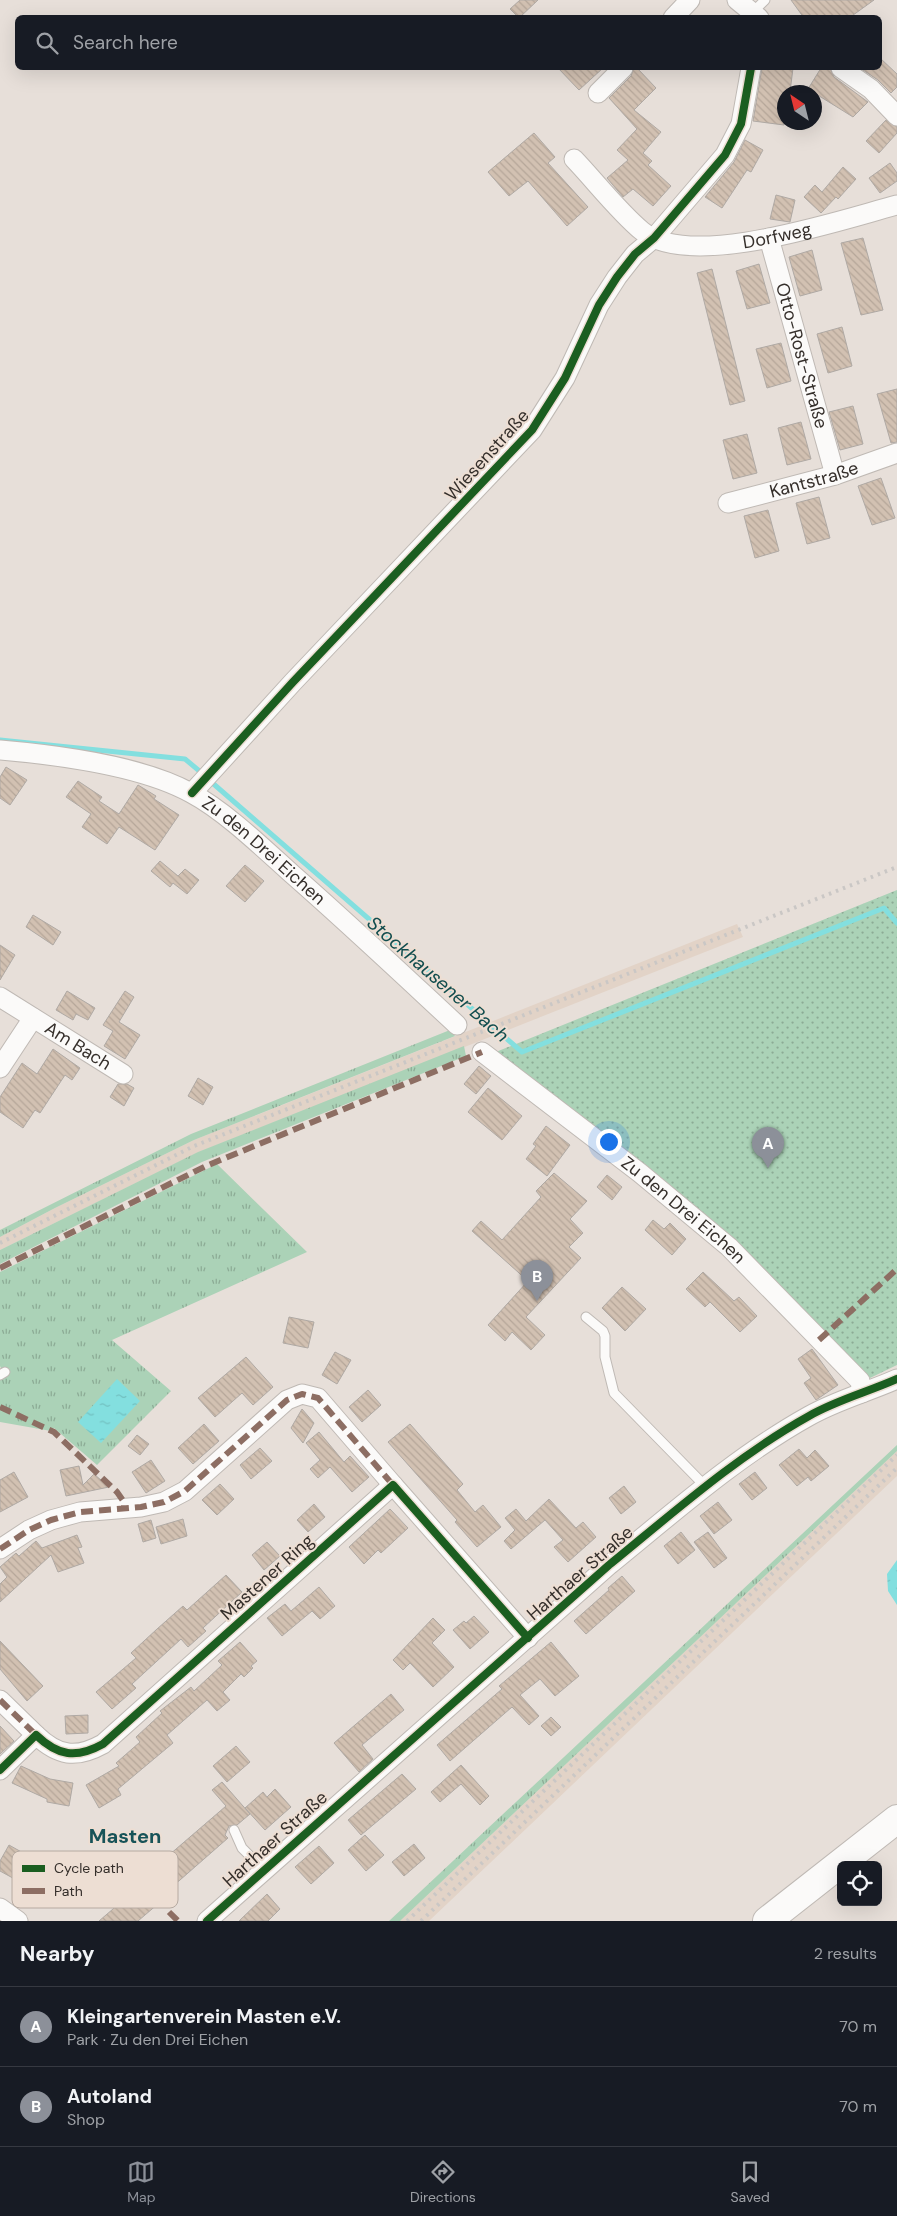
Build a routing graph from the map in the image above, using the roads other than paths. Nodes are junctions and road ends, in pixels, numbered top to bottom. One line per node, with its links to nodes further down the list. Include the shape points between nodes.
1 (690, 0): 4 (street)
2 (738, 0): 3 (street)
3 (759, 10)
4 (676, 15)
5 (621, 70): 8 (street)
6 (751, 70): 12 (street, Wiesenstraße, via 741,124 733,141 709,175)
7 (844, 70): 9 (street, via 872,89)
8 (598, 93)
9 (897, 116)
10 (574, 159): 12 (street, via 642,232)
11 (897, 205): 13 (street, Dorfweg)
12 (654, 238): 13 (street, Dorfweg, via 695,247); 18 (street, Wiesenstraße, via 635,254 599,304 565,378 532,430)
13 (769, 238): 15 (street, Otto-Rost-Straße)
14 (897, 453): 15 (street, Kantstraße)
15 (835, 475): 16 (street, Kantstraße)
16 (728, 503)
17 (0, 750): 18 (street, Zu den Drei Eichen, via 42,754 162,780)
18 (200, 783): 21 (street, Zu den Drei Eichen, via 259,844)
19 (0, 997): 20 (street, Am Bach)
20 (34, 1018): 23 (street, Am Bach); 24 (street, Am Bach)
21 (457, 1025)
22 (482, 1052): 27 (street, Zu den Drei Eichen, via 640,1173 729,1247 860,1381)
23 (0, 1068)
24 (123, 1074)
25 (586, 1317): 29 (lane, via 605,1336 605,1357 614,1393)
26 (892, 1381): 27 (street, Harthaer Straße)
27 (862, 1393): 29 (street, Harthaer Straße, via 834,1403 786,1430)
28 (393, 1485): 30 (street, via 318,1398 302,1394 287,1400 185,1491 164,1502 60,1517 28,1530); 31 (street); 33 (street, Mastener Ring, via 103,1744 86,1753 68,1754 46,1745)
29 (706, 1487): 31 (street, Harthaer Straße, via 609,1565)
30 (0, 1548)
31 (528, 1638): 37 (street, Harthaer Straße)
32 (0, 1700): 33 (street, Mastener Ring)
33 (36, 1736): 34 (street)
34 (0, 1770)
35 (897, 1819): 41 (main road)
36 (234, 1830): 37 (lane, via 242,1848)
37 (263, 1869): 40 (street, Harthaer Straße)
38 (0, 1908): 39 (street)
39 (18, 1921)
40 (207, 1921)
41 (767, 1921)

